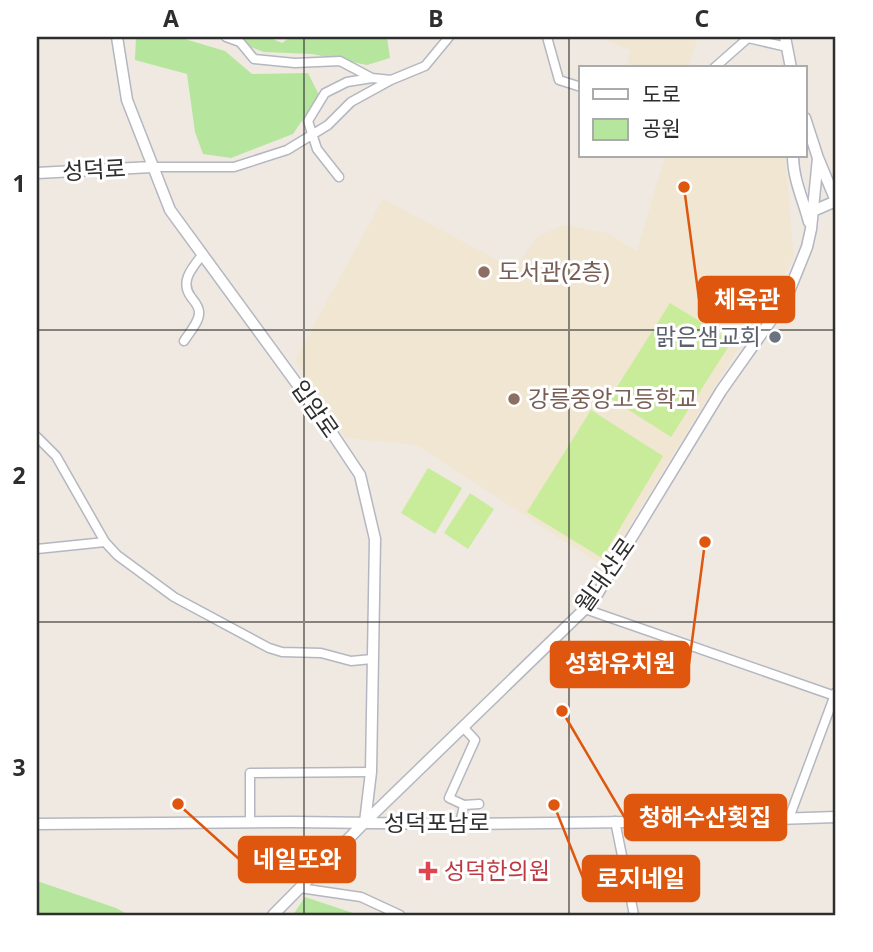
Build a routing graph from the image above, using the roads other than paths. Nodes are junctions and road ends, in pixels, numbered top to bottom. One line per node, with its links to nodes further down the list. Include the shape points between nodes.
1 (117, 37): 18 (street, 입암로, via 127,100)
2 (226, 37): 11 (street, via 240,42 254,59 340,61)
3 (449, 37): 12 (street, via 425,66)
4 (547, 37): 13 (street, via 559,80)
5 (778, 37): 7 (street)
6 (792, 37): 10 (street)
7 (786, 42): 8 (street, via 748,37); 9 (street)
8 (716, 66)
9 (792, 66)
10 (792, 66)
11 (372, 78): 12 (street); 15 (street, via 347,82 325,93 308,121)
12 (391, 80): 15 (street, via 351,102)
13 (579, 86)
14 (806, 121): 17 (street)
15 (313, 136): 18 (street, via 287,150 234,167); 20 (street, via 317,149)
16 (793, 158): 23 (street, via 793,175)
17 (818, 158): 21 (street); 22 (street, 월대산로)
18 (152, 167): 19 (street, 성덕로); 24 (street, 입암로, via 170,210)
19 (37, 173)
20 (339, 177)
21 (836, 201): 22 (street)
22 (813, 211): 23 (street, 월대산로)
23 (811, 229): 29 (street, 월대산로, via 786,299 721,391)
24 (203, 254): 25 (street, via 187,278 187,292 199,317); 30 (street, 입암로, via 360,475 376,539)
25 (184, 341)
26 (37, 438): 27 (street, via 56,456)
27 (105, 542): 28 (street); 30 (street, via 174,597 269,648 351,661)
28 (37, 550)
29 (585, 609): 31 (street); 32 (street, 월대산로)
30 (372, 659): 33 (street, 입암로)
31 (836, 694): 37 (street)
32 (463, 727): 35 (street, via 475,740 449,798); 40 (street, 월대산로)
33 (371, 772): 39 (street, via 250,773); 40 (street, 입암로)
34 (479, 804): 35 (street)
35 (464, 805): 42 (street)
36 (836, 817): 37 (street, 성덕포남로)
37 (789, 818): 38 (street, 성덕포남로)
38 (615, 821): 42 (street, 성덕포남로); 46 (street)
39 (250, 822): 40 (street, 성덕포남로); 41 (street, 성덕포남로)
40 (365, 822): 42 (street, 성덕포남로); 43 (street, 월대산로)
41 (37, 824)
42 (460, 824)
43 (300, 888): 44 (street, 월대산로); 45 (street, via 361,897)
44 (273, 915)
45 (400, 915)
46 (634, 915)

